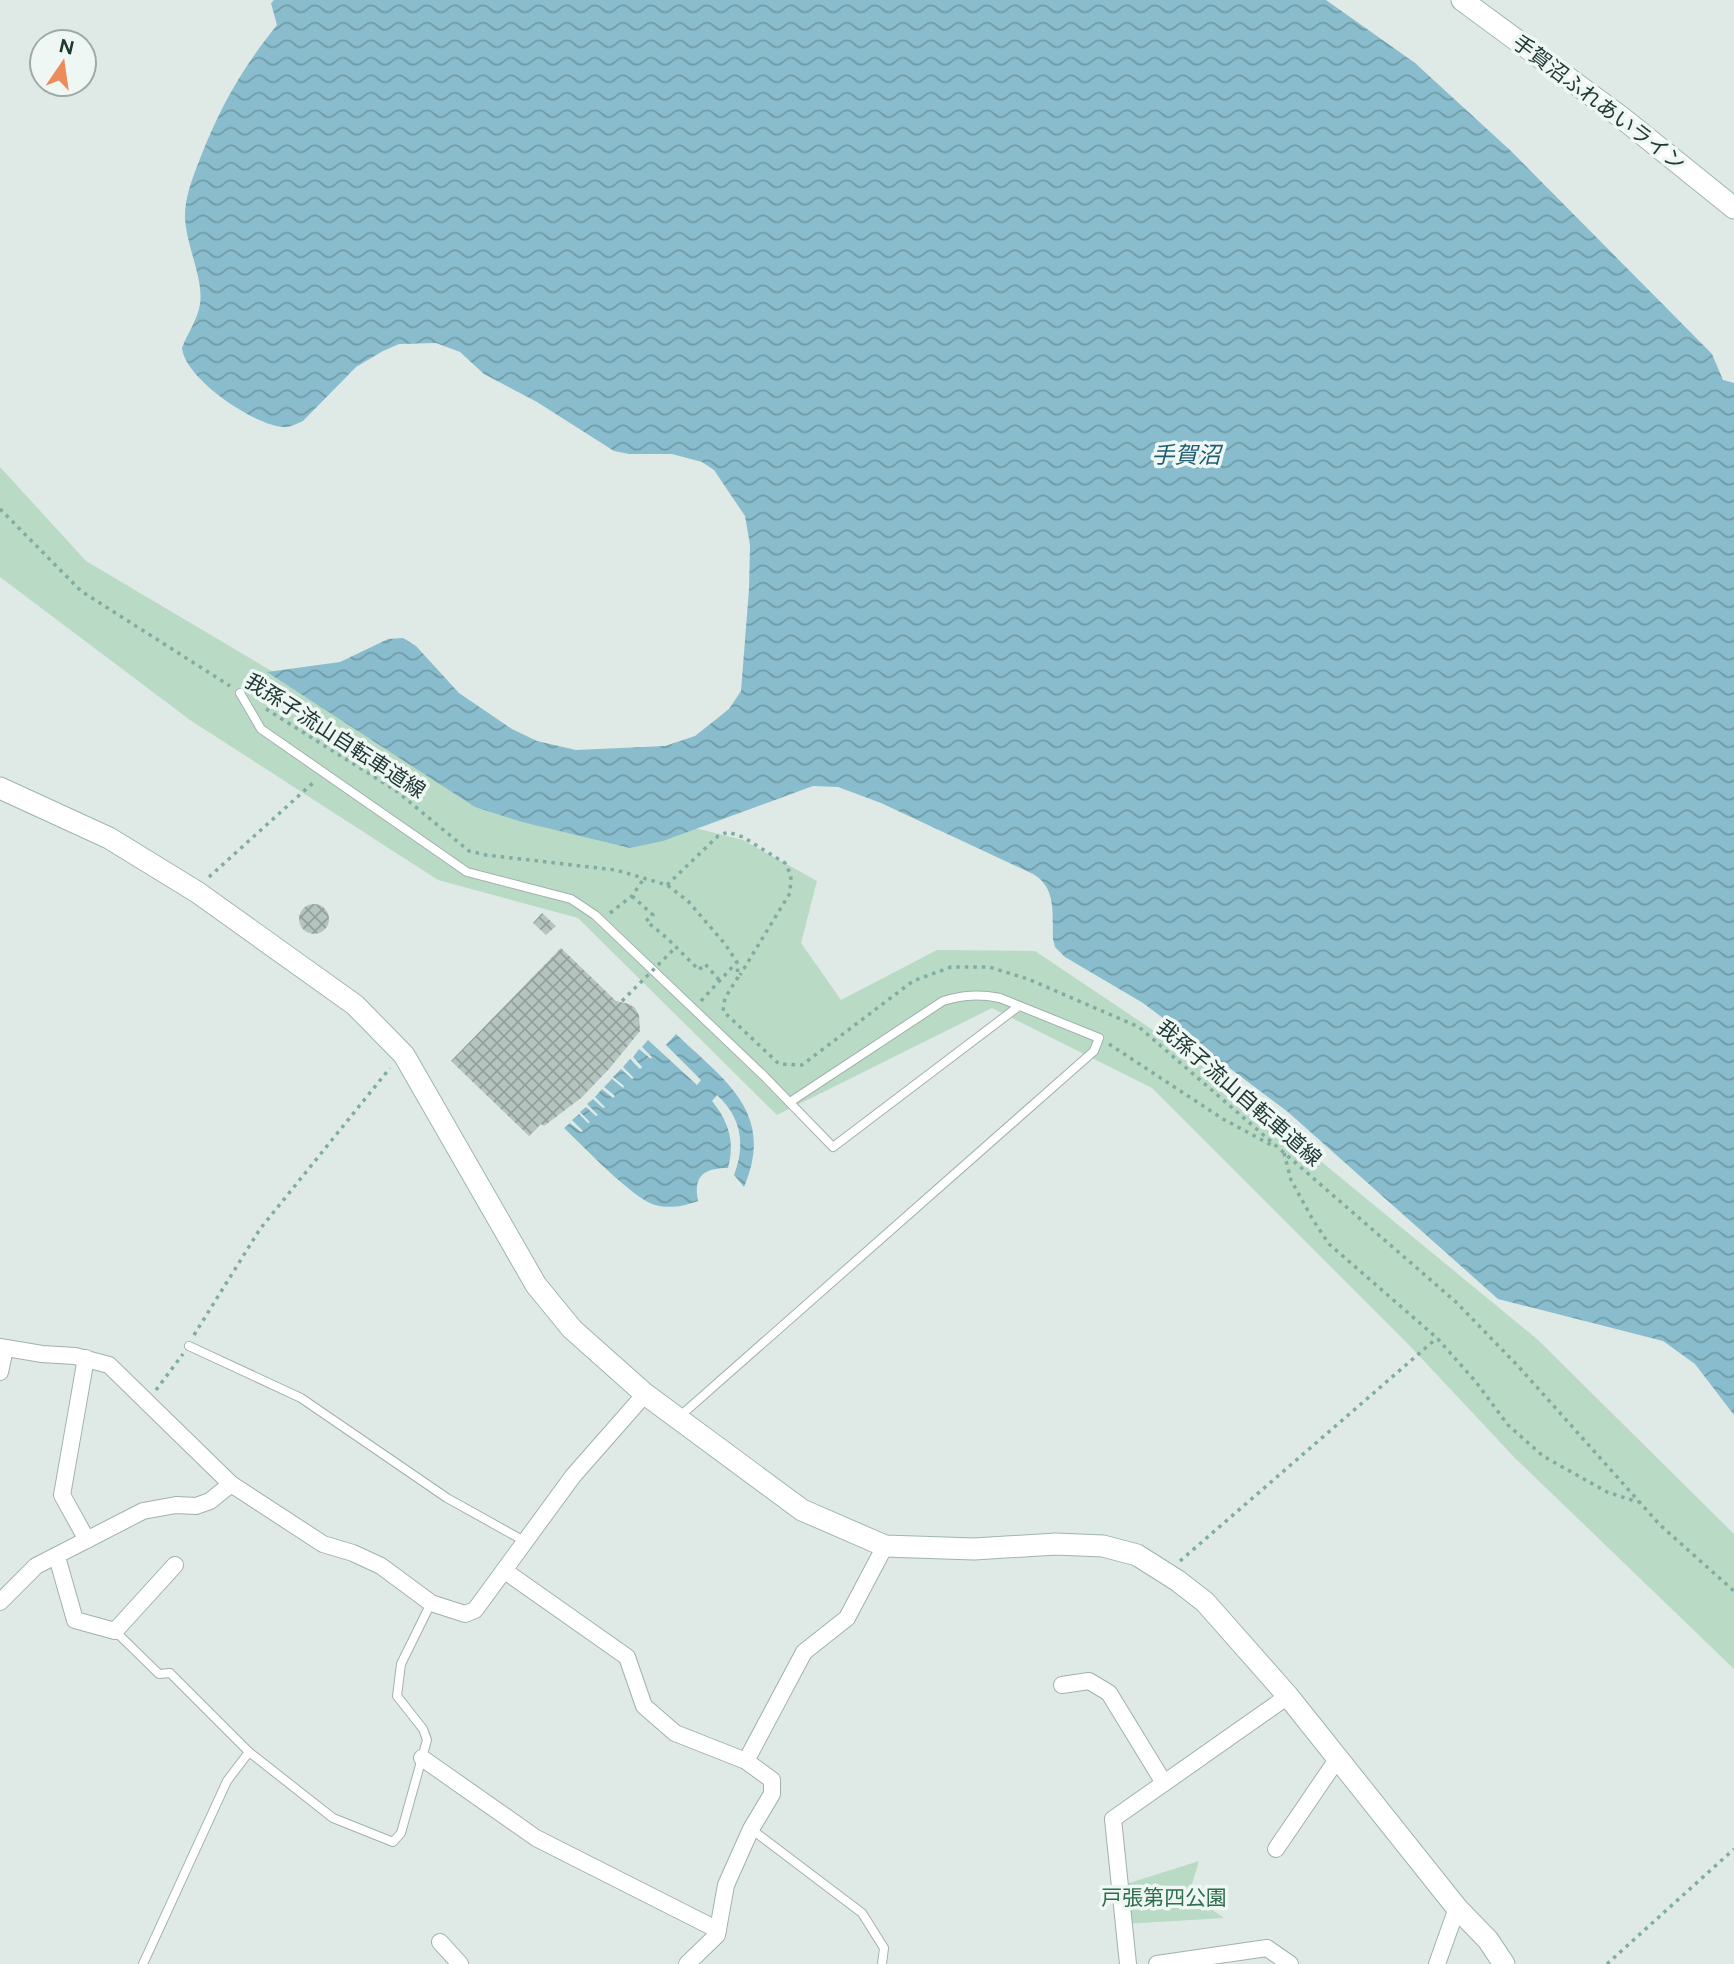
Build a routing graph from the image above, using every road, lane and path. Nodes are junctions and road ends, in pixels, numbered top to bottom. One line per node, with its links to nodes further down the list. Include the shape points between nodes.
1 (1462, 0): 2 (street, 手賀沼ふれあいライン, via 1621,117)
2 (1734, 208)
3 (0, 509): 4 (path, 我孫子流山自転車道線, via 81,591)
4 (240, 693): 5 (lane, via 261,729); 9 (path, 我孫子流山自転車道線, via 395,790 469,851)
5 (324, 772): 11 (path); 23 (lane, via 467,872 572,899 595,915)
6 (0, 788): 8 (street)
7 (0, 799): 8 (street)
8 (49, 809): 11 (street, via 108,838)
9 (645, 877): 10 (path, 我孫子流山自転車道線); 12 (path)
10 (667, 885): 15 (path, 我孫子流山自転車道線, via 688,901); 16 (path, via 718,836 728,832 785,863 791,875 790,893)
11 (197, 892): 22 (street, via 355,1005)
12 (632, 895): 13 (path); 14 (path, via 653,915 646,921)
13 (615, 909)
14 (676, 947): 17 (path, via 699,970 705,964); 19 (path, bridge)
15 (737, 962): 16 (path, 我孫子流山自転車道線); 17 (path)
16 (738, 977): 24 (path, 我孫子流山自転車道線, via 724,998 723,1011 779,1064 802,1065 913,981 951,967 989,967 1028,979 1139,1027)
17 (720, 981): 18 (path)
18 (706, 996)
19 (622, 1002)
20 (1018, 1006): 21 (lane); 23 (lane, via 983,995 943,1001); 23 (lane, via 833,1147)
21 (1099, 1038): 24 (path, via 1223,1119); 32 (lane, via 1094,1051)
22 (404, 1055): 26 (path, via 260,1229); 30 (street, via 536,1285 572,1329)
23 (790, 1102)
24 (1283, 1152): 25 (path, via 1291,1181 1329,1244); 34 (path, 我孫子流山自転車道線, via 1456,1302)
25 (1437, 1338): 34 (path, via 1508,1425 1543,1457 1607,1492); 41 (path)
26 (189, 1346): 31 (path); 36 (lane, via 301,1398 447,1498)
27 (2, 1348): 28 (street); 29 (street)
28 (86, 1358): 31 (street, via 109,1364); 35 (street, via 62,1495)
29 (0, 1373)
30 (645, 1394): 32 (street); 36 (street, via 573,1476)
31 (146, 1403): 33 (street)
32 (679, 1417): 37 (street, via 802,1510)
33 (231, 1483): 35 (street, via 210,1501 142,1511); 44 (street, via 323,1544 382,1566)
34 (1640, 1502): 42 (path, 我孫子流山自転車道線)
35 (87, 1540): 38 (street)
36 (526, 1542): 40 (street)
37 (885, 1546): 41 (street, via 1103,1546 1137,1555); 51 (street, via 847,1618 804,1652)
38 (57, 1556): 43 (street, via 36,1566); 45 (street, via 75,1620)
39 (175, 1565): 45 (street)
40 (506, 1571): 44 (street, via 475,1610 465,1614); 51 (street, via 627,1657 644,1706 675,1733)
41 (1167, 1573): 47 (street, via 1205,1602)
42 (1734, 1591)
43 (0, 1602)
44 (431, 1603): 49 (lane, via 401,1664 397,1696 423,1729 427,1740)
45 (115, 1631): 48 (lane, via 159,1674 170,1674)
46 (1062, 1685): 52 (street, via 1089,1681 1109,1693)
47 (1288, 1696): 50 (street); 52 (street)
48 (250, 1752): 49 (lane, via 333,1818 393,1842 401,1833); 59 (lane, via 227,1781)
49 (422, 1758): 57 (street, via 536,1838)
50 (1338, 1758): 54 (street); 56 (street)
51 (746, 1760): 53 (street, via 772,1780 772,1794)
52 (1164, 1783): 63 (street, via 1113,1819)
53 (751, 1829): 57 (street, via 726,1885); 62 (lane, via 862,1913 884,1948)
54 (1276, 1849)
55 (1734, 1849): 68 (path)
56 (1457, 1908): 66 (street); 67 (street)
57 (718, 1930): 61 (street)
58 (440, 1942): 60 (street)
59 (143, 1964)
60 (460, 1964)
61 (687, 1964)
62 (882, 1964)
63 (1128, 1964)
64 (1157, 1964): 65 (street, via 1266,1948)
65 (1290, 1964)
66 (1437, 1964)
67 (1504, 1964)
68 (1607, 1964)

